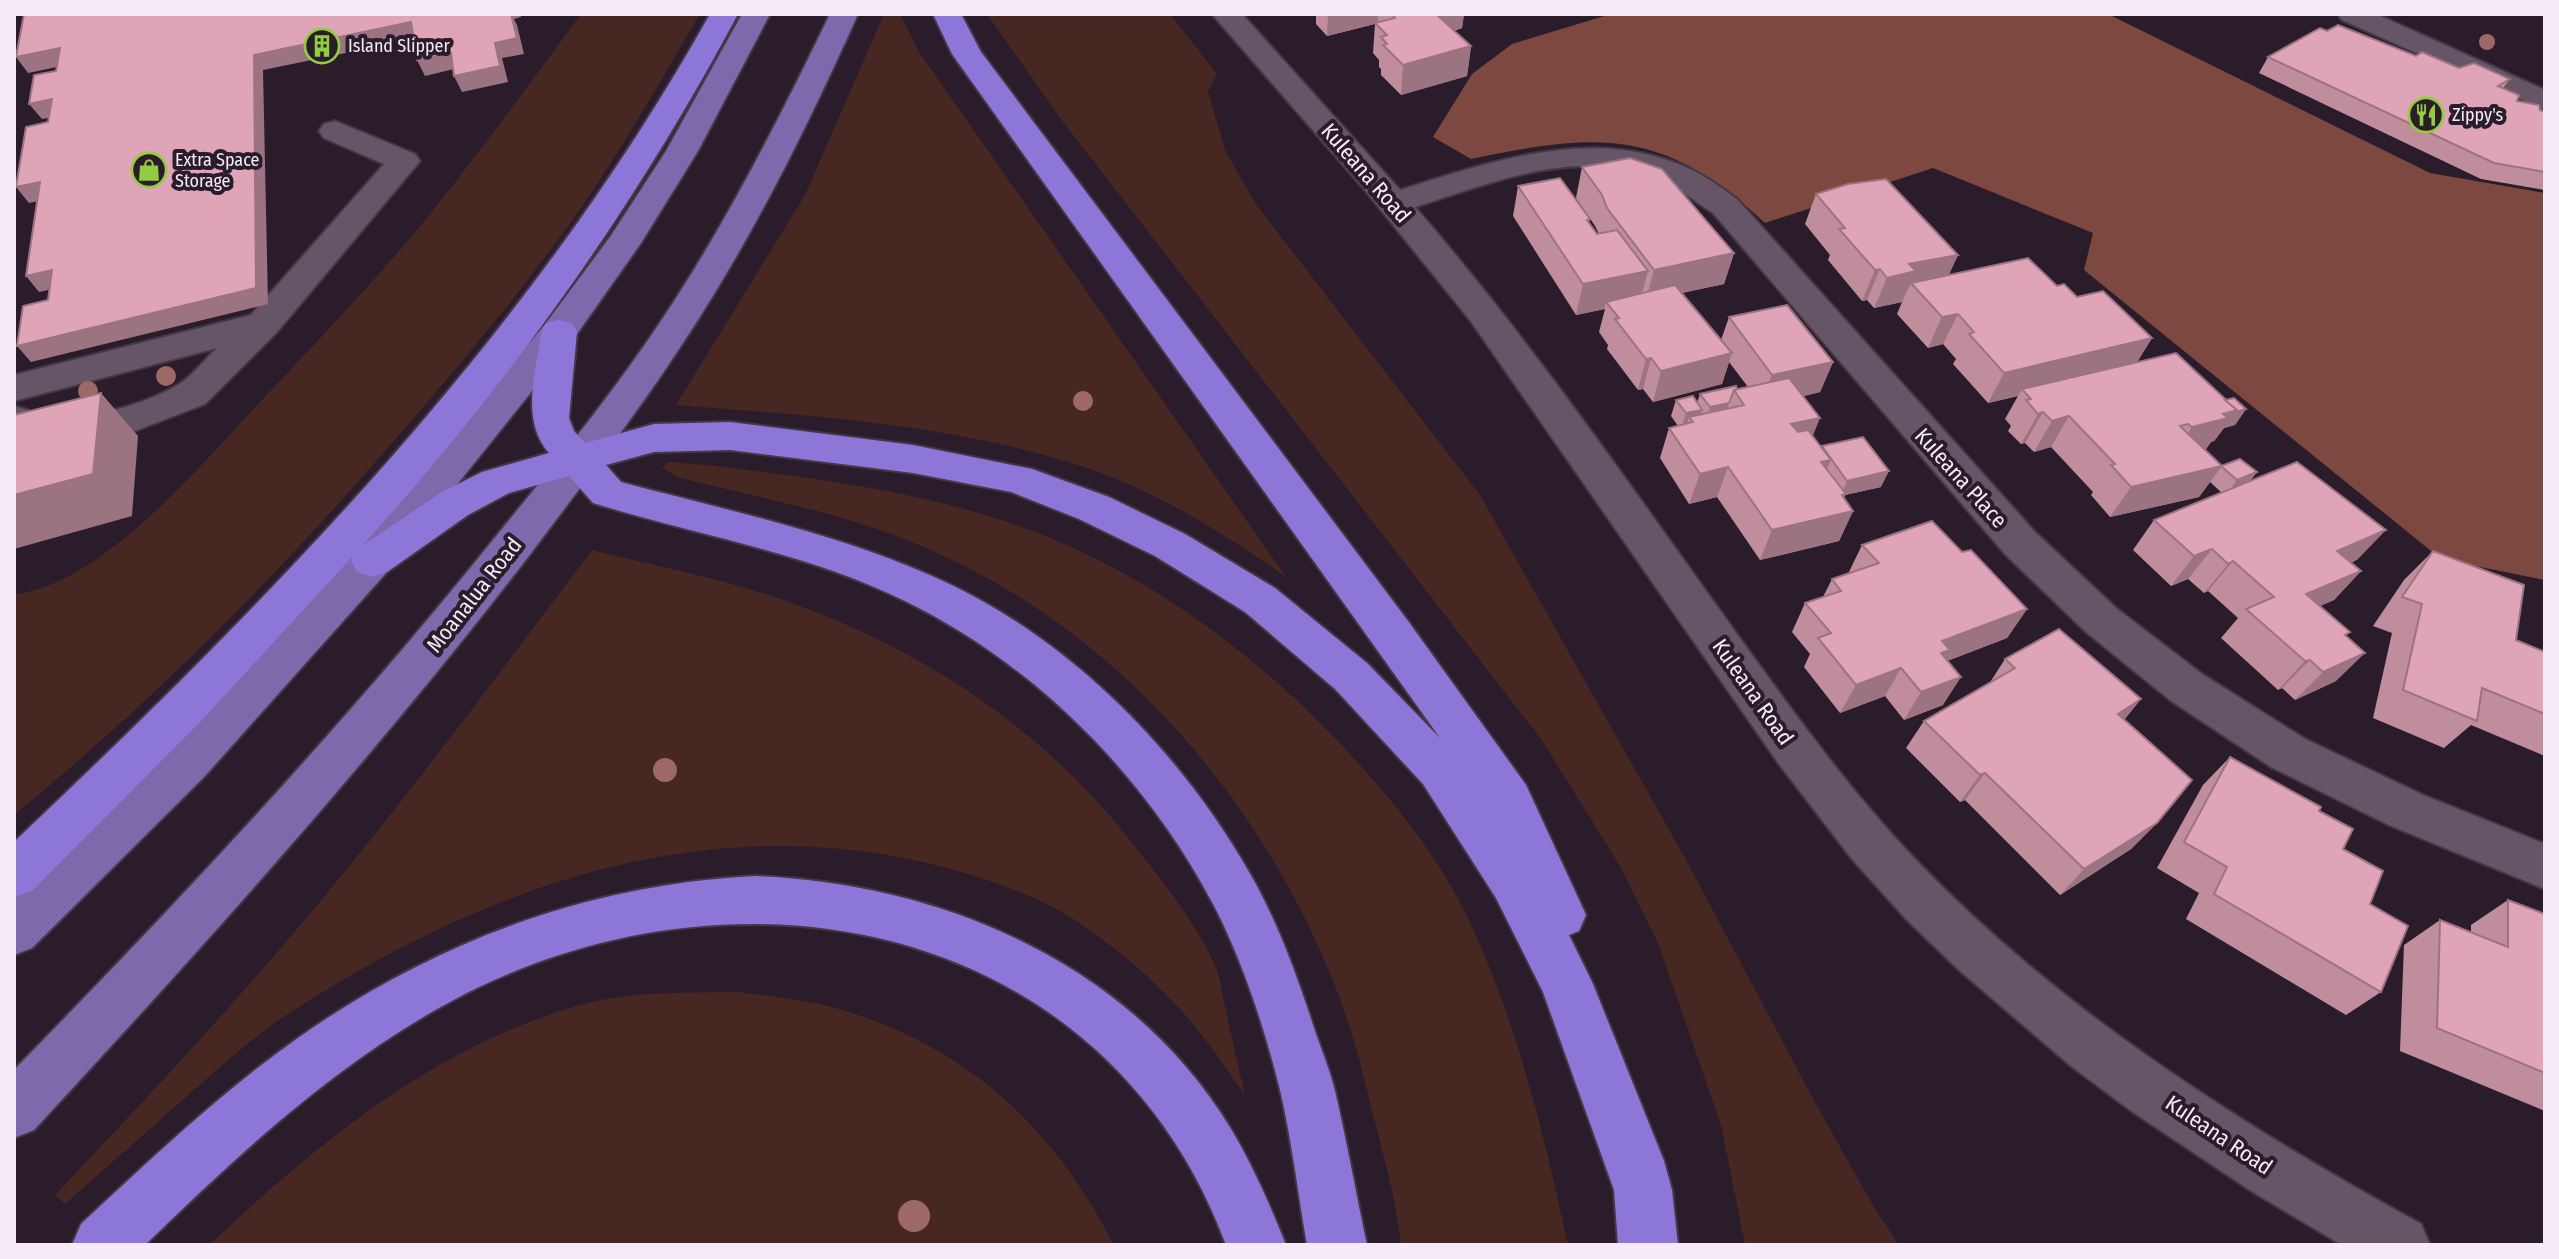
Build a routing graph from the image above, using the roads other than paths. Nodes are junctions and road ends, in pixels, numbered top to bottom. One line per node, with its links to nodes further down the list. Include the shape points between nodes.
1 (724, 14): 17 (highway, via 651,143 604,213 539,303 381,499 172,723)
2 (756, 14): 11 (main road, via 682,151)
3 (844, 14): 14 (main road, Moanalua Road, via 785,140 714,265)
4 (947, 14): 20 (highway, via 967,54 1509,800 1581,959)
5 (1226, 14): 9 (street, Kuleana Road)
6 (2352, 14): 7 (street)
7 (2545, 101)
8 (335, 131): 10 (street, via 404,161)
9 (1394, 203): 16 (street, Kuleana Place, via 1557,156 1619,157 1660,167 1696,184 1725,206 2020,543 2101,620 2186,687 2288,753 2406,810); 21 (street, Kuleana Road, via 1514,353 1803,763 1924,903 2076,1036 2263,1166)
10 (264, 324): 12 (street); 13 (street, via 191,395 127,420 54,433 18,427)
11 (559, 332): 14 (highway, via 550,418 557,437); 15 (main road)
12 (14, 388)
13 (14, 420)
14 (580, 460): 15 (highway, via 496,482 454,504); 19 (main road, Moanalua Road, via 470,602 289,816); 20 (highway, via 654,438 730,436 1018,479 1170,545 1260,600 1351,676 1440,770 1514,882 1567,984); 24 (highway, via 607,493 833,555 918,588 1030,655 1128,745 1183,814 1232,889 1273,984 1307,1089)
15 (372, 561): 18 (main road, via 187,763)
16 (2545, 867)
17 (14, 875)
18 (14, 931)
19 (14, 1110)
20 (1645, 1218)
21 (2386, 1241)
22 (102, 1245): 23 (highway, via 230,1125 334,1045 460,970 559,933 713,900 789,900 899,919 1011,960 1090,1009 1155,1072 1207,1141)
23 (1256, 1245)
24 (1337, 1245)

